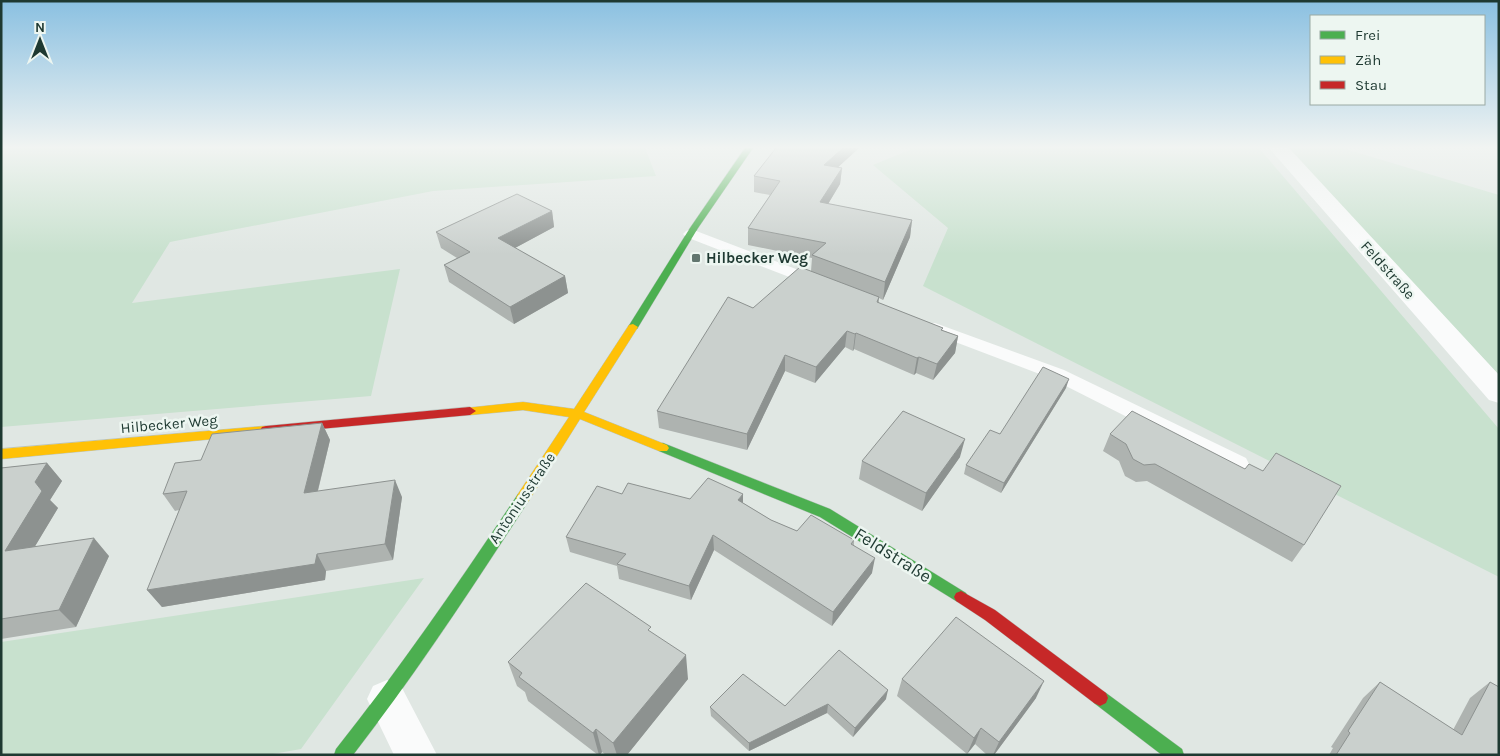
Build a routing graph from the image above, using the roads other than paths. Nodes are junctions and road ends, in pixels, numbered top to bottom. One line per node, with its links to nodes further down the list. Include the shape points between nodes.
1 (726, 183): 3 (street, Antoniusstraße)
2 (1310, 183): 6 (street, Feldstraße)
3 (691, 234): 4 (lane); 7 (street, Antoniusstraße)
4 (828, 287)
5 (919, 322): 9 (lane, via 1057,374)
6 (1499, 393)
7 (578, 414): 8 (street, Hilbecker Weg, via 523,406); 10 (street, Antoniusstraße, via 454,603); 13 (street, Feldstraße, via 825,513 990,614)
8 (1, 454)
9 (1239, 464)
10 (386, 699): 11 (street, Antoniusstraße); 12 (street)
11 (342, 755)
12 (416, 755)
13 (1176, 755)

